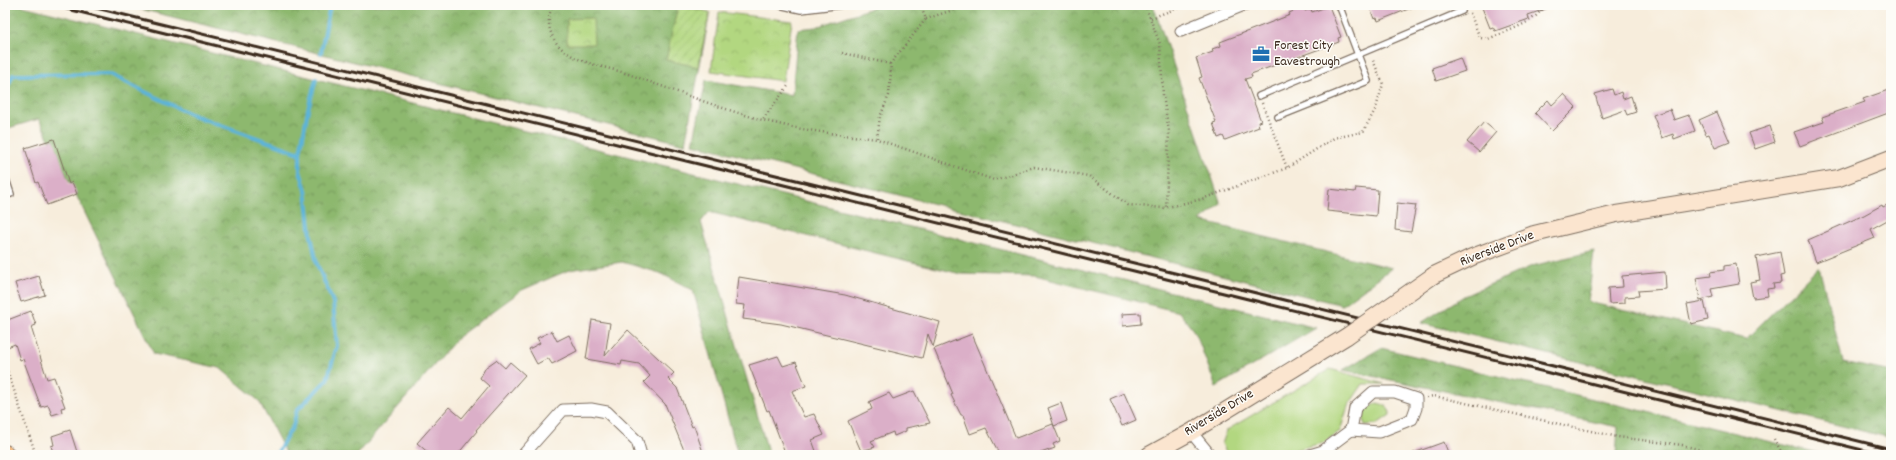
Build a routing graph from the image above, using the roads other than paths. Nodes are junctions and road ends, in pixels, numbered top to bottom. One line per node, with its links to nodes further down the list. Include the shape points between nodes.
1 (779, 5): 5 (lane, via 801,10)
2 (842, 5): 5 (lane)
3 (1244, 5): 7 (street)
4 (1339, 5): 8 (lane)
5 (832, 6)
6 (1462, 11): 8 (lane)
7 (1181, 31)
8 (1358, 53): 9 (lane); 10 (lane, via 1368,80)
9 (1259, 96)
10 (1278, 117)
11 (1891, 158): 15 (main road, Riverside Drive, bridge, via 1839,178 1616,214 1534,234 1472,257 1434,275 1334,342)
12 (5, 176): 13 (lane, via 11,194)
13 (5, 196)
14 (1351, 430): 14 (street, via 1379,432 1412,419 1416,399 1395,392 1373,392 1355,408); 20 (street, via 1323,451)
15 (1191, 432): 18 (main road, Riverside Drive); 19 (street)
16 (523, 455): 17 (street, via 563,410 591,408 607,412 637,442)
17 (641, 455)
18 (1149, 455)
19 (1210, 455)
20 (1310, 455)

